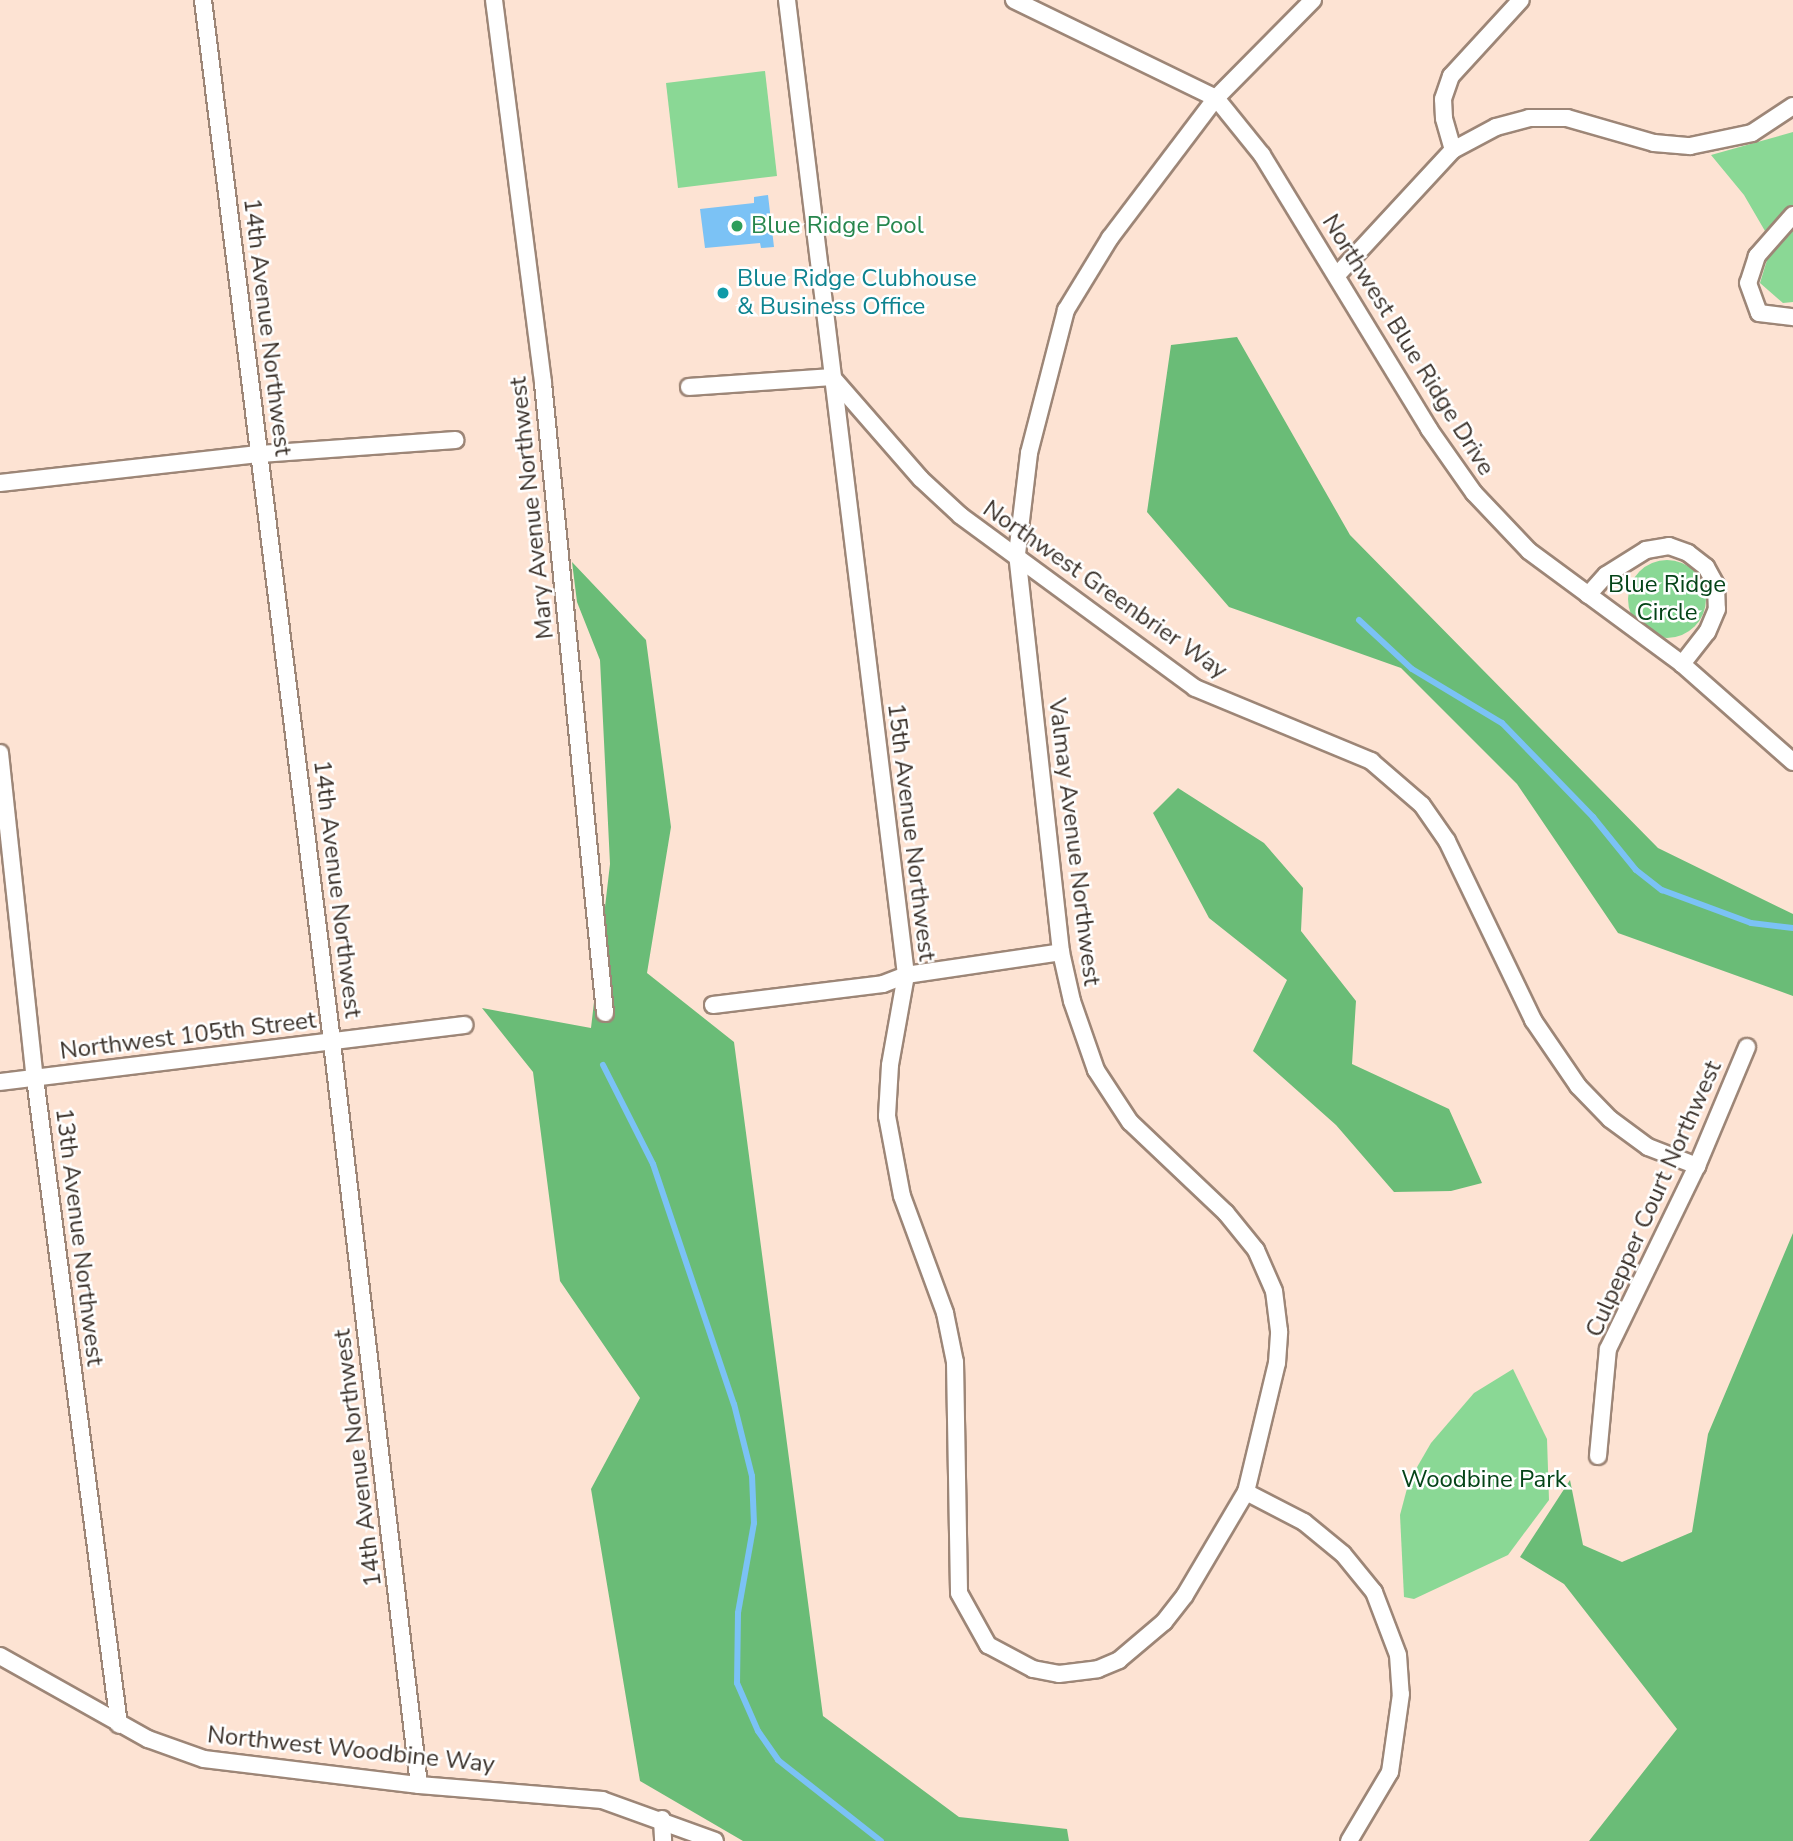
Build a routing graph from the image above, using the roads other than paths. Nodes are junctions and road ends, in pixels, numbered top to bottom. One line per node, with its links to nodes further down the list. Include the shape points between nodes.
1 (203, 0): 16 (street, 14th Avenue Northwest)
2 (494, 0): 26 (street, Mary Avenue Northwest, via 543,383)
3 (787, 0): 13 (street, 15th Avenue Northwest)
4 (1014, 0): 7 (street, Northwest Blue Ridge Drive)
5 (1313, 0): 7 (street, Valmay Avenue Northwest)
6 (1521, 0): 9 (street, via 1451,76 1443,99)
7 (1216, 98): 11 (street, Northwest Blue Ridge Drive, via 1262,155); 18 (street, Valmay Avenue Northwest, via 1110,238 1066,310 1028,453)
8 (1793, 106): 9 (street, via 1752,133 1708,144 1654,143 1592,124 1547,117 1496,127)
9 (1453, 150): 11 (street)
10 (1793, 215): 12 (street, via 1757,256 1748,283 1759,313)
11 (1338, 274): 19 (street, Northwest Blue Ridge Drive, via 1434,437 1474,493 1530,551)
12 (1793, 317)
13 (832, 377): 14 (street); 18 (street, Northwest Greenbrier Way, via 921,479 961,516); 24 (street, 15th Avenue Northwest)
14 (689, 387)
15 (456, 440): 16 (street)
16 (260, 454): 17 (street); 28 (street, 14th Avenue Northwest)
17 (0, 483)
18 (1017, 554): 23 (street, Valmay Avenue Northwest); 32 (street, Northwest Greenbrier Way, via 1195,688 1371,761 1422,805 1447,841 1533,1020 1578,1086 1610,1119 1648,1147)
19 (1588, 595): 20 (street, Northwest Blue Ridge Drive); 20 (street, via 1605,575 1646,550 1669,546 1688,552 1706,567 1716,585 1717,609 1707,632)
20 (1682, 664): 22 (street, Northwest Blue Ridge Drive)
21 (0, 753): 30 (street, 13th Avenue Northwest)
22 (1793, 762)
23 (1061, 953): 24 (street); 34 (street, Valmay Avenue Northwest, via 1084,1042 1109,1094 1153,1146 1243,1232 1274,1291 1277,1363)
24 (906, 975): 25 (street, via 883,984); 36 (street, 15th Avenue Northwest, via 890,1065 887,1116 902,1196 945,1313 955,1362 959,1593 988,1645)
25 (713, 1005)
26 (605, 1013)
27 (465, 1025): 28 (street, Northwest 105th Street)
28 (332, 1042): 30 (street, Northwest 105th Street); 38 (street, 14th Avenue Northwest)
29 (1747, 1047): 32 (street, Culpepper Court Northwest)
30 (35, 1078): 31 (street, Northwest 105th Street); 37 (street, 13th Avenue Northwest)
31 (0, 1083)
32 (1696, 1166): 33 (street, Culpepper Court Northwest, via 1608,1349)
33 (1598, 1456)
34 (1246, 1492): 36 (street, Valmay Avenue Northwest, via 1185,1595 1143,1642 1098,1669 1068,1674); 42 (street, via 1304,1522 1343,1554 1374,1592 1395,1646 1401,1694 1396,1749 1382,1791)
35 (0, 1656): 37 (street, Northwest Woodbine Way)
36 (1033, 1669)
37 (119, 1725): 38 (street, Northwest Woodbine Way, via 204,1759)
38 (419, 1785): 39 (street, Northwest Woodbine Way, via 583,1797)
39 (662, 1819): 40 (street); 41 (street, Northwest Woodbine Way)
40 (663, 1841)
41 (715, 1841)
42 (1349, 1841)

